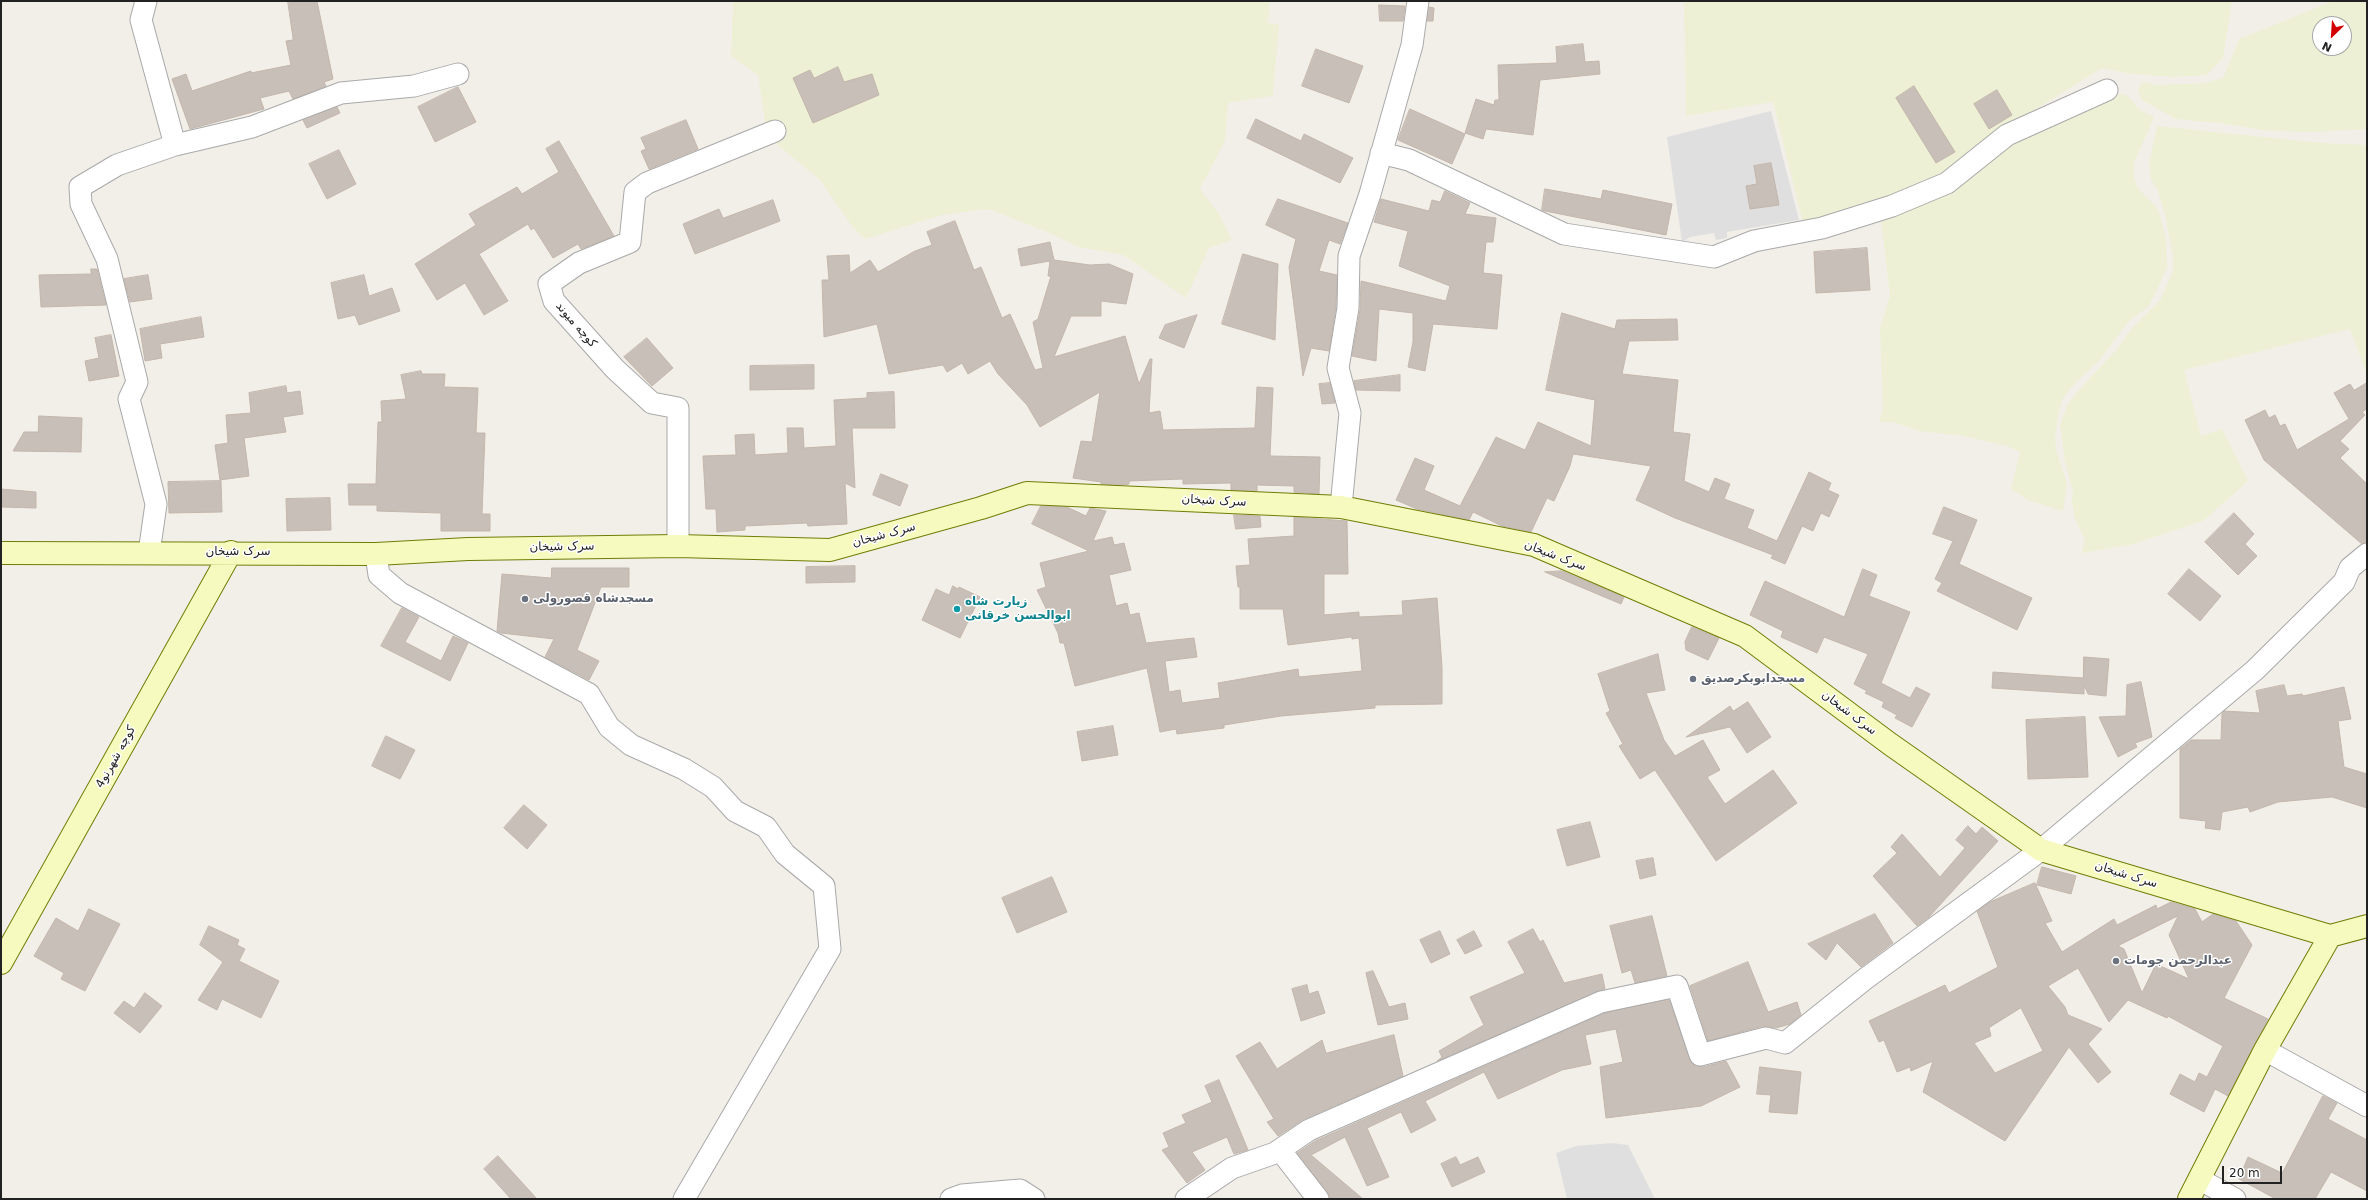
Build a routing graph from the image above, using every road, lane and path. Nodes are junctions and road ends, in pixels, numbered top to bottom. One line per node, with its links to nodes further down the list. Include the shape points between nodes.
1 (146, 1): 6 (street, via 141,20)
2 (1418, 1): 7 (street, via 1412,45)
3 (458, 74): 6 (street, via 414,86 341,93 252,127)
4 (2108, 90): 7 (street, via 2007,135 1947,183 1899,203 1822,228 1754,241 1714,257 1564,234 1409,160)
5 (775, 131): 9 (street, کوچه میوند, via 647,183 635,192 630,242 578,263 549,284 554,301 615,369 652,403 678,408)
6 (175, 145): 12 (street, via 117,165 80,187 82,204 107,259 137,382 130,399 156,504)
7 (1381, 153): 8 (street, via 1349,256 1348,308 1338,368 1350,413)
8 (1341, 507): 9 (street, سرک شیخان, via 1027,493 830,550); 15 (street, سرک شیخان, via 1534,545 1745,636 1890,744)
9 (678, 546): 13 (street, سرک شیخان, via 468,549)
10 (231, 552): 12 (street, سرک شیخان); 13 (street, سرک شیخان); 18 (street, کوچه شهرنو4)
11 (1, 553): 12 (street, سرک شیخان)
12 (149, 553)
13 (376, 554): 23 (street, via 379,575 400,593 590,694 610,727 631,745 713,787 735,811 766,827 785,854 824,886 830,948)
14 (2367, 554): 15 (street, via 2350,568 2344,582 2255,670)
15 (2041, 850): 17 (street, سرک شیخان); 21 (street, via 1865,979 1785,1043 1766,1038 1700,1055 1677,986 1601,1002 1309,1130)
16 (2367, 926): 17 (street)
17 (2330, 936): 19 (street)
18 (1, 963)
19 (2265, 1050): 20 (street); 22 (street)
20 (2367, 1106)
21 (1280, 1150): 26 (street, via 1232,1168); 27 (street)
22 (2199, 1179): 28 (street); 29 (street)
23 (684, 1199)
24 (951, 1199): 25 (street, via 962,1195 1020,1190)
25 (1034, 1199)
26 (1186, 1199)
27 (1318, 1199)
28 (2189, 1199)
29 (2235, 1199)

